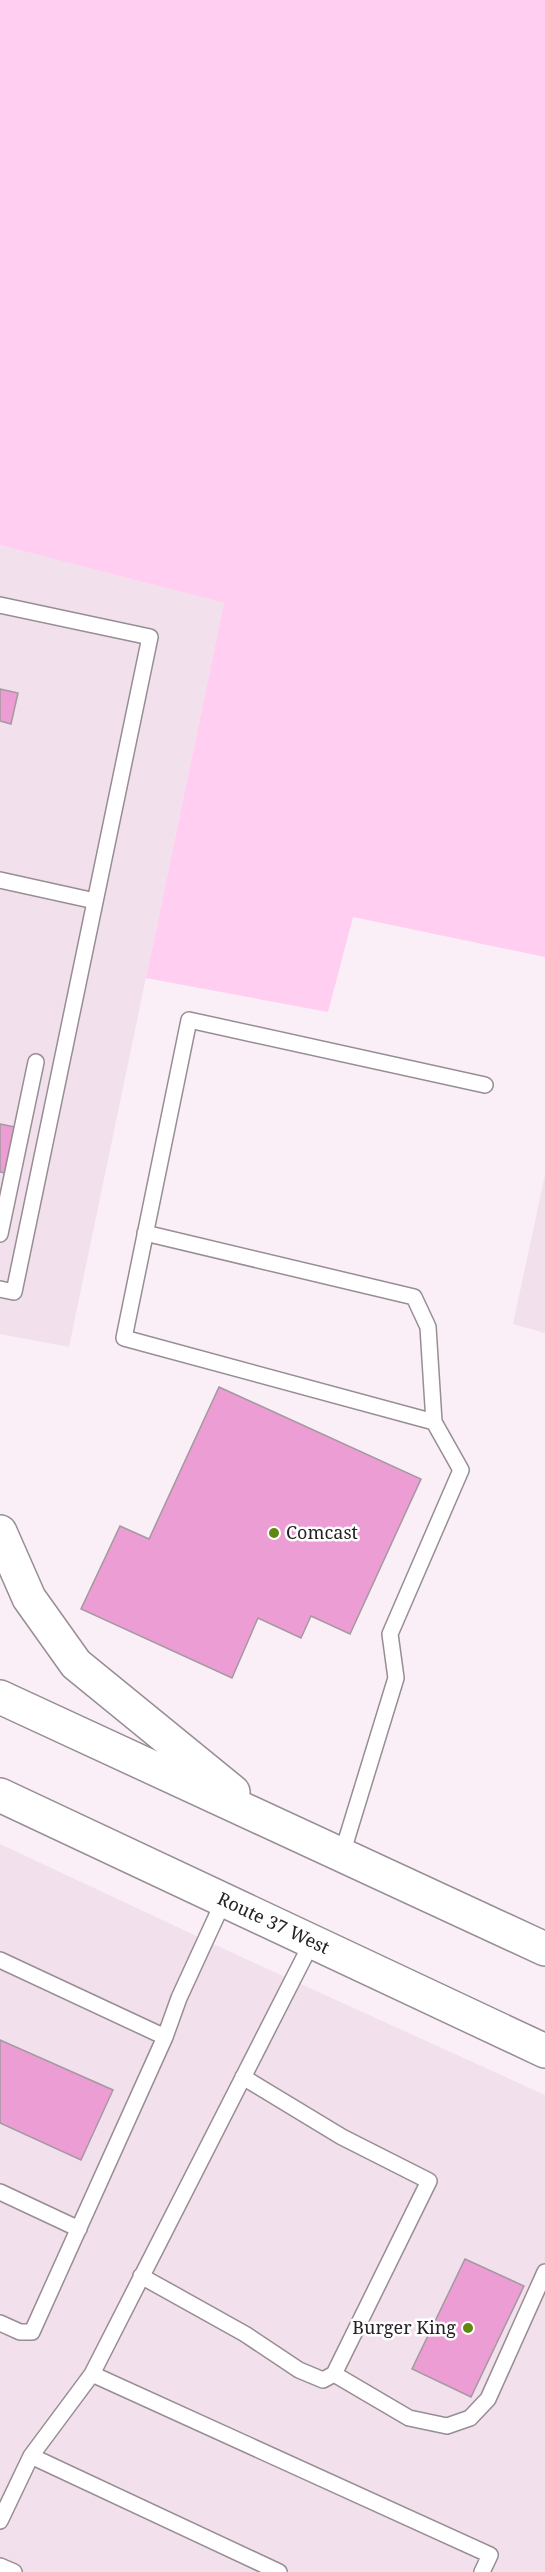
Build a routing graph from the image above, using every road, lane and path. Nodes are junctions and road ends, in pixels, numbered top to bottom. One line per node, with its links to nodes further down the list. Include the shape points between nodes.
1 (0, 605): 3 (lane, via 150,638)
2 (0, 880): 3 (lane)
3 (95, 901): 8 (lane, via 14,1292)
4 (36, 1062): 7 (lane)
5 (485, 1085): 6 (lane, via 189,1020)
6 (145, 1233): 9 (lane, via 414,1297 428,1327); 9 (lane, via 124,1338)
7 (0, 1234)
8 (0, 1289)
9 (434, 1422): 14 (lane, via 461,1470 390,1634 396,1678)
10 (0, 1532): 13 (highway, via 29,1598 76,1664)
11 (0, 1697): 13 (highway)
12 (0, 1795): 15 (highway, Route 37 West)
13 (271, 1823): 14 (highway)
14 (342, 1854): 17 (highway)
15 (224, 1900): 16 (highway, Route 37 West); 19 (lane, via 178,1998)
16 (312, 1942): 20 (highway, Route 37 West); 21 (lane)
17 (545, 1949)
18 (0, 1960): 19 (lane)
19 (165, 2037): 23 (lane)
20 (545, 2051)
21 (243, 2077): 25 (lane); 28 (lane, via 342,2137 429,2181)
22 (0, 2192): 23 (lane)
23 (79, 2229): 26 (lane, via 32,2332 20,2332)
24 (545, 2272): 28 (lane, via 488,2399 470,2418 447,2426 409,2418)
25 (141, 2276): 27 (lane); 28 (lane, via 245,2334 299,2370 323,2380)
26 (0, 2323)
27 (92, 2374): 29 (lane); 34 (lane, via 490,2555)
28 (334, 2374)
29 (32, 2456): 30 (lane); 33 (lane)
30 (0, 2521)
31 (0, 2566): 32 (lane)
32 (14, 2572)
33 (279, 2572)
34 (482, 2572)

